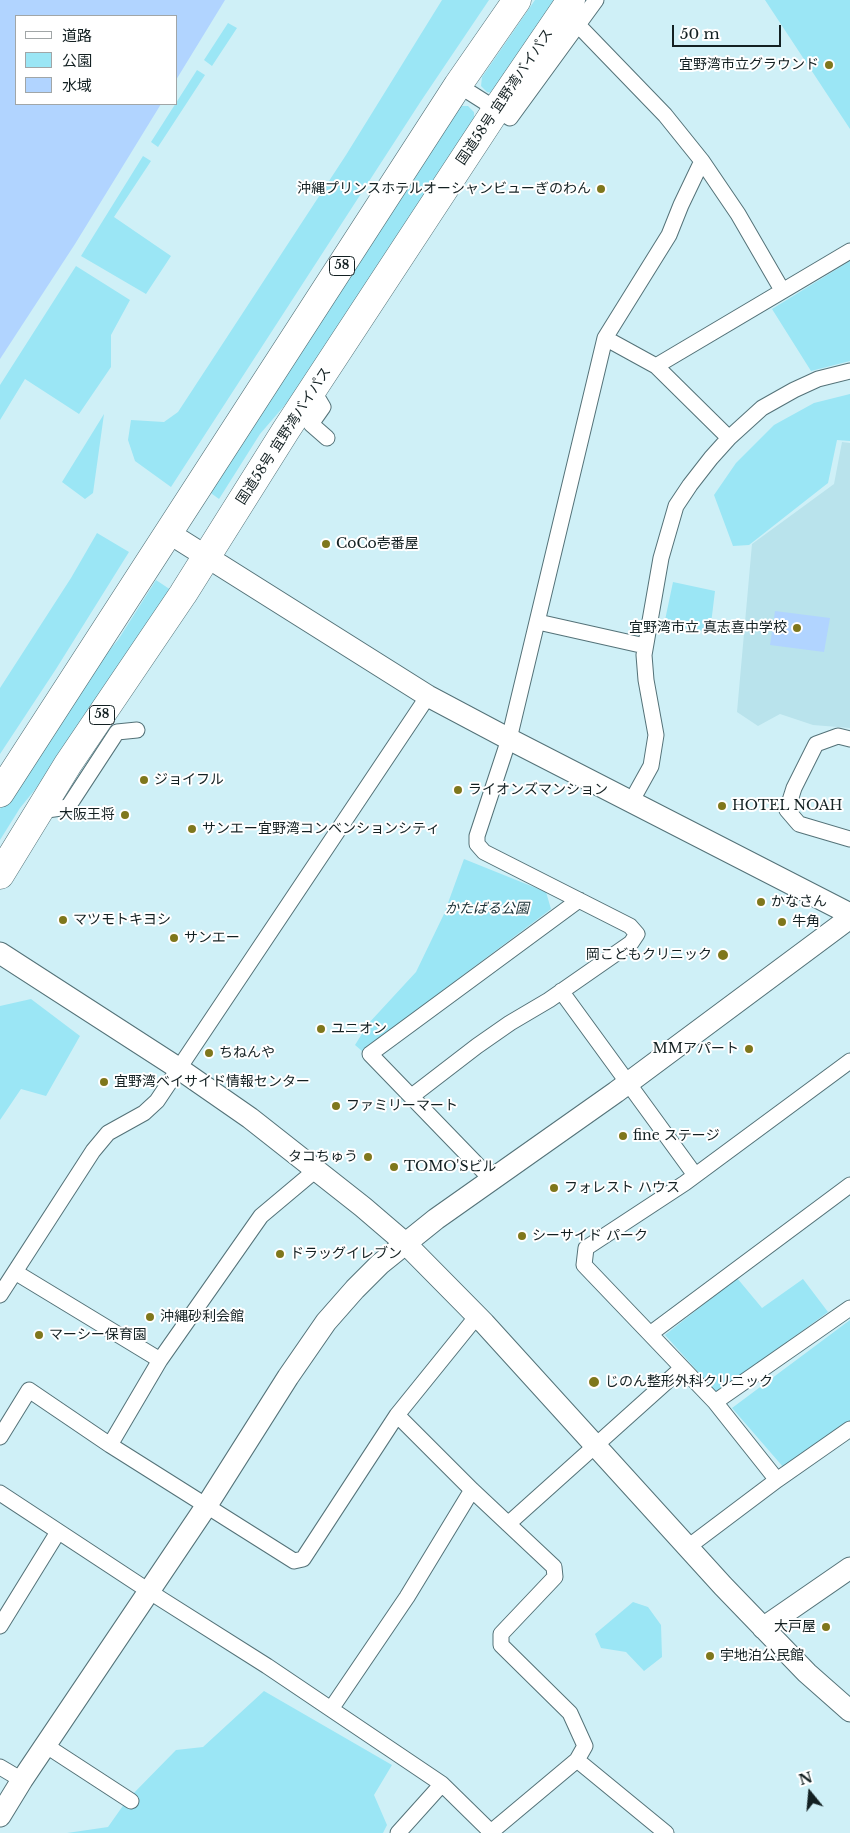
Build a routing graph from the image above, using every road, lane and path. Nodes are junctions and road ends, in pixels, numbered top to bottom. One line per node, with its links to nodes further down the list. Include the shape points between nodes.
1 (517, 0): 4 (highway, 58)
2 (596, 0): 3 (street)
3 (574, 12): 5 (highway, 国道58号 宜野湾バイパス / 58); 6 (street)
4 (458, 85): 5 (street); 15 (highway, 58)
5 (496, 110): 12 (highway, 国道58号 宜野湾バイパス / 58)
6 (702, 161): 8 (street, via 738,214); 9 (street, via 669,235)
7 (850, 251): 8 (street)
8 (782, 290): 10 (street)
9 (606, 338): 10 (street); 17 (street)
10 (656, 366): 14 (street)
11 (850, 371): 14 (street, via 818,379 794,390 762,408)
12 (313, 390): 13 (street, via 323,407 311,424); 16 (highway, 国道58号 宜野湾バイパス / 58)
13 (327, 438)
14 (729, 438): 18 (street, via 676,506 661,558)
15 (169, 533): 16 (street); 23 (highway, 58)
16 (206, 556): 19 (street); 25 (highway, 国道58号 宜野湾バイパス / 58)
17 (538, 622): 18 (street); 21 (street)
18 (645, 646): 24 (street, via 646,680 656,735 651,766)
19 (428, 696): 21 (street); 34 (street)
20 (137, 730): 25 (street, via 117,732 68,807)
21 (508, 739): 24 (street); 28 (street, via 477,844 484,852)
22 (850, 739): 26 (street, via 838,736 816,744 787,810 799,824)
23 (0, 793)
24 (631, 802): 29 (street)
25 (40, 811): 27 (highway, 国道58号 宜野湾バイパス / 58)
26 (850, 839)
27 (0, 875)
28 (579, 900): 32 (street, via 630,926 637,934 631,943); 36 (street, via 370,1054)
29 (850, 914)
30 (850, 918): 35 (street)
31 (0, 953): 34 (street)
32 (561, 991): 35 (street); 36 (street, via 477,1046)
33 (850, 1061): 38 (street)
34 (178, 1068): 37 (street); 42 (street, via 158,1102 144,1114 108,1133 93,1151)
35 (628, 1084): 38 (street); 39 (street)
36 (412, 1096): 39 (street)
37 (316, 1169): 41 (street); 47 (street, via 261,1216)
38 (695, 1175): 46 (street, via 586,1248 584,1265)
39 (491, 1179): 41 (street)
40 (850, 1185): 46 (street)
41 (405, 1243): 45 (street); 58 (street, via 326,1322)
42 (15, 1272): 43 (street); 47 (street)
43 (0, 1295)
44 (850, 1308): 49 (street)
45 (477, 1316): 50 (street); 54 (street)
46 (650, 1334): 48 (street)
47 (160, 1360): 53 (street)
48 (682, 1368): 49 (street); 54 (street)
49 (715, 1402): 55 (street)
50 (397, 1415): 56 (street); 58 (street, via 302,1560 294,1561)
51 (850, 1429): 55 (street)
52 (0, 1436): 53 (street, via 28,1390)
53 (110, 1444): 58 (street)
54 (594, 1446): 59 (street); 61 (street)
55 (777, 1480): 61 (street)
56 (472, 1490): 59 (street); 66 (street, via 407,1597)
57 (0, 1493): 60 (street)
58 (207, 1505): 63 (street)
59 (508, 1524): 69 (street, via 554,1567 556,1577 501,1634 501,1645 570,1713 586,1746)
60 (58, 1532): 63 (street); 64 (street)
61 (688, 1547): 65 (street)
62 (850, 1568): 65 (street)
63 (149, 1591): 66 (street); 68 (street)
64 (0, 1626)
65 (763, 1628): 67 (street, via 807,1674)
66 (331, 1709): 72 (street)
67 (850, 1711)
68 (45, 1745): 71 (street); 73 (street)
69 (577, 1760): 75 (street); 77 (street)
70 (0, 1767): 71 (street)
71 (22, 1780): 74 (street)
72 (442, 1784): 75 (street); 76 (street)
73 (131, 1801)
74 (0, 1816)
75 (491, 1832)
76 (398, 1833)
77 (666, 1833)

